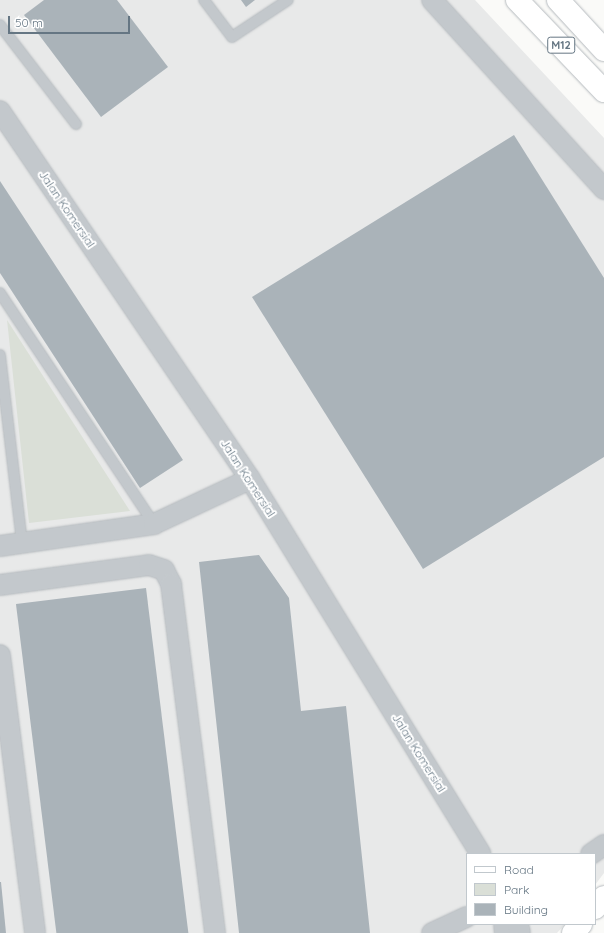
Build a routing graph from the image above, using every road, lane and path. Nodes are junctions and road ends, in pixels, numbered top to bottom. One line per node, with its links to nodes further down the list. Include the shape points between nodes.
1 (204, 0): 2 (lane, via 232,37)
2 (288, 0)
3 (432, 0): 11 (street)
4 (517, 0): 8 (main road, M12)
5 (558, 0): 7 (main road, M12)
6 (0, 25): 10 (lane)
7 (604, 50)
8 (604, 91)
9 (0, 111): 14 (street, Jalan Komersial)
10 (76, 124)
11 (604, 189)
12 (0, 293): 15 (lane)
13 (0, 359): 16 (lane)
14 (250, 480): 15 (street); 21 (street, Jalan Komersial)
15 (154, 524): 16 (street)
16 (22, 542): 17 (street)
17 (0, 546)
18 (0, 585): 28 (street, via 149,565 164,570 171,584)
19 (0, 655): 27 (street)
20 (604, 845): 22 (street)
21 (480, 853)
22 (592, 853)
23 (604, 897): 24 (main road)
24 (596, 907)
25 (466, 917): 29 (street)
26 (580, 925): 30 (main road)
27 (35, 933)
28 (215, 933)
29 (432, 933)
30 (573, 933)

